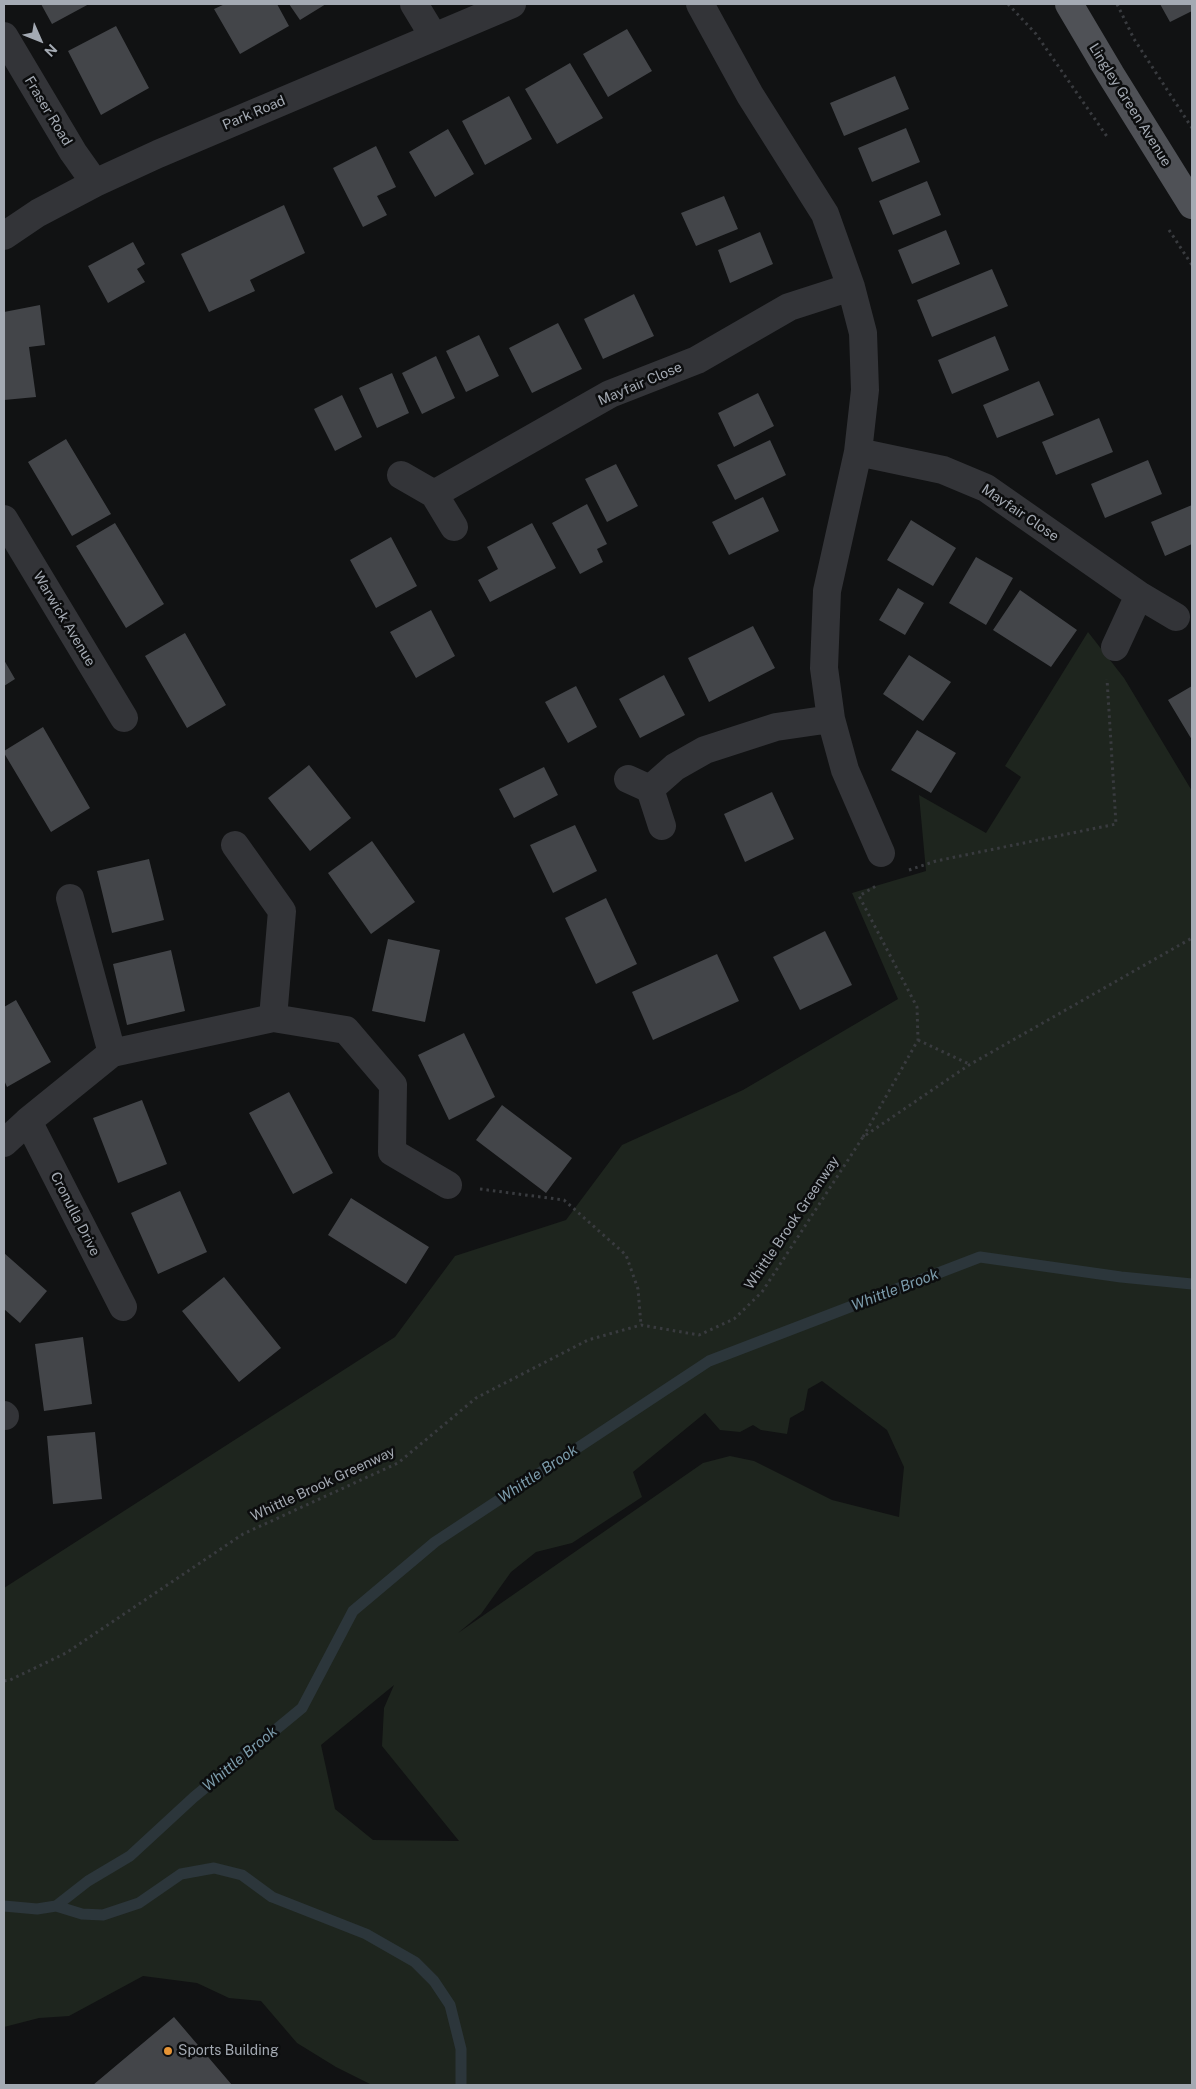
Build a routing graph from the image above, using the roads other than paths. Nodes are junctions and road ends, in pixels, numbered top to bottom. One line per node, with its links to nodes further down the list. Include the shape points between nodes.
1 (414, 4): 6 (street)
2 (512, 4): 6 (street, Park Road)
3 (700, 4): 10 (street, via 750,95 825,214)
4 (1069, 4): 8 (main road, Lingley Green Avenue)
5 (4, 36): 7 (street, Fraser Road)
6 (434, 38): 7 (street, Park Road)
7 (95, 183): 9 (street, Park Road, via 38,213)
8 (1192, 205)
9 (4, 236)
10 (851, 287): 11 (street, via 862,333 865,390); 13 (street, Mayfair Close, via 789,307 697,360 610,394)
11 (858, 452): 16 (street, Mayfair Close, via 943,470 986,488); 20 (street, via 827,591 824,668)
12 (401, 475): 13 (street)
13 (434, 494): 15 (street)
14 (4, 520): 19 (street, Warwick Avenue)
15 (454, 527)
16 (1139, 596): 17 (street, Mayfair Close); 18 (street)
17 (1176, 617)
18 (1115, 647)
19 (124, 718)
20 (831, 719): 21 (street, via 776,727 705,750 639,784); 23 (street, via 845,770)
21 (662, 826)
22 (234, 845): 25 (street, via 282,911)
23 (889, 863)
24 (70, 898): 26 (street)
25 (273, 1018): 26 (street); 29 (street, via 346,1030 393,1085 392,1152)
26 (112, 1053): 27 (street)
27 (28, 1121): 28 (street); 30 (street, Cronulla Drive)
28 (4, 1143)
29 (448, 1185)
30 (123, 1306)

